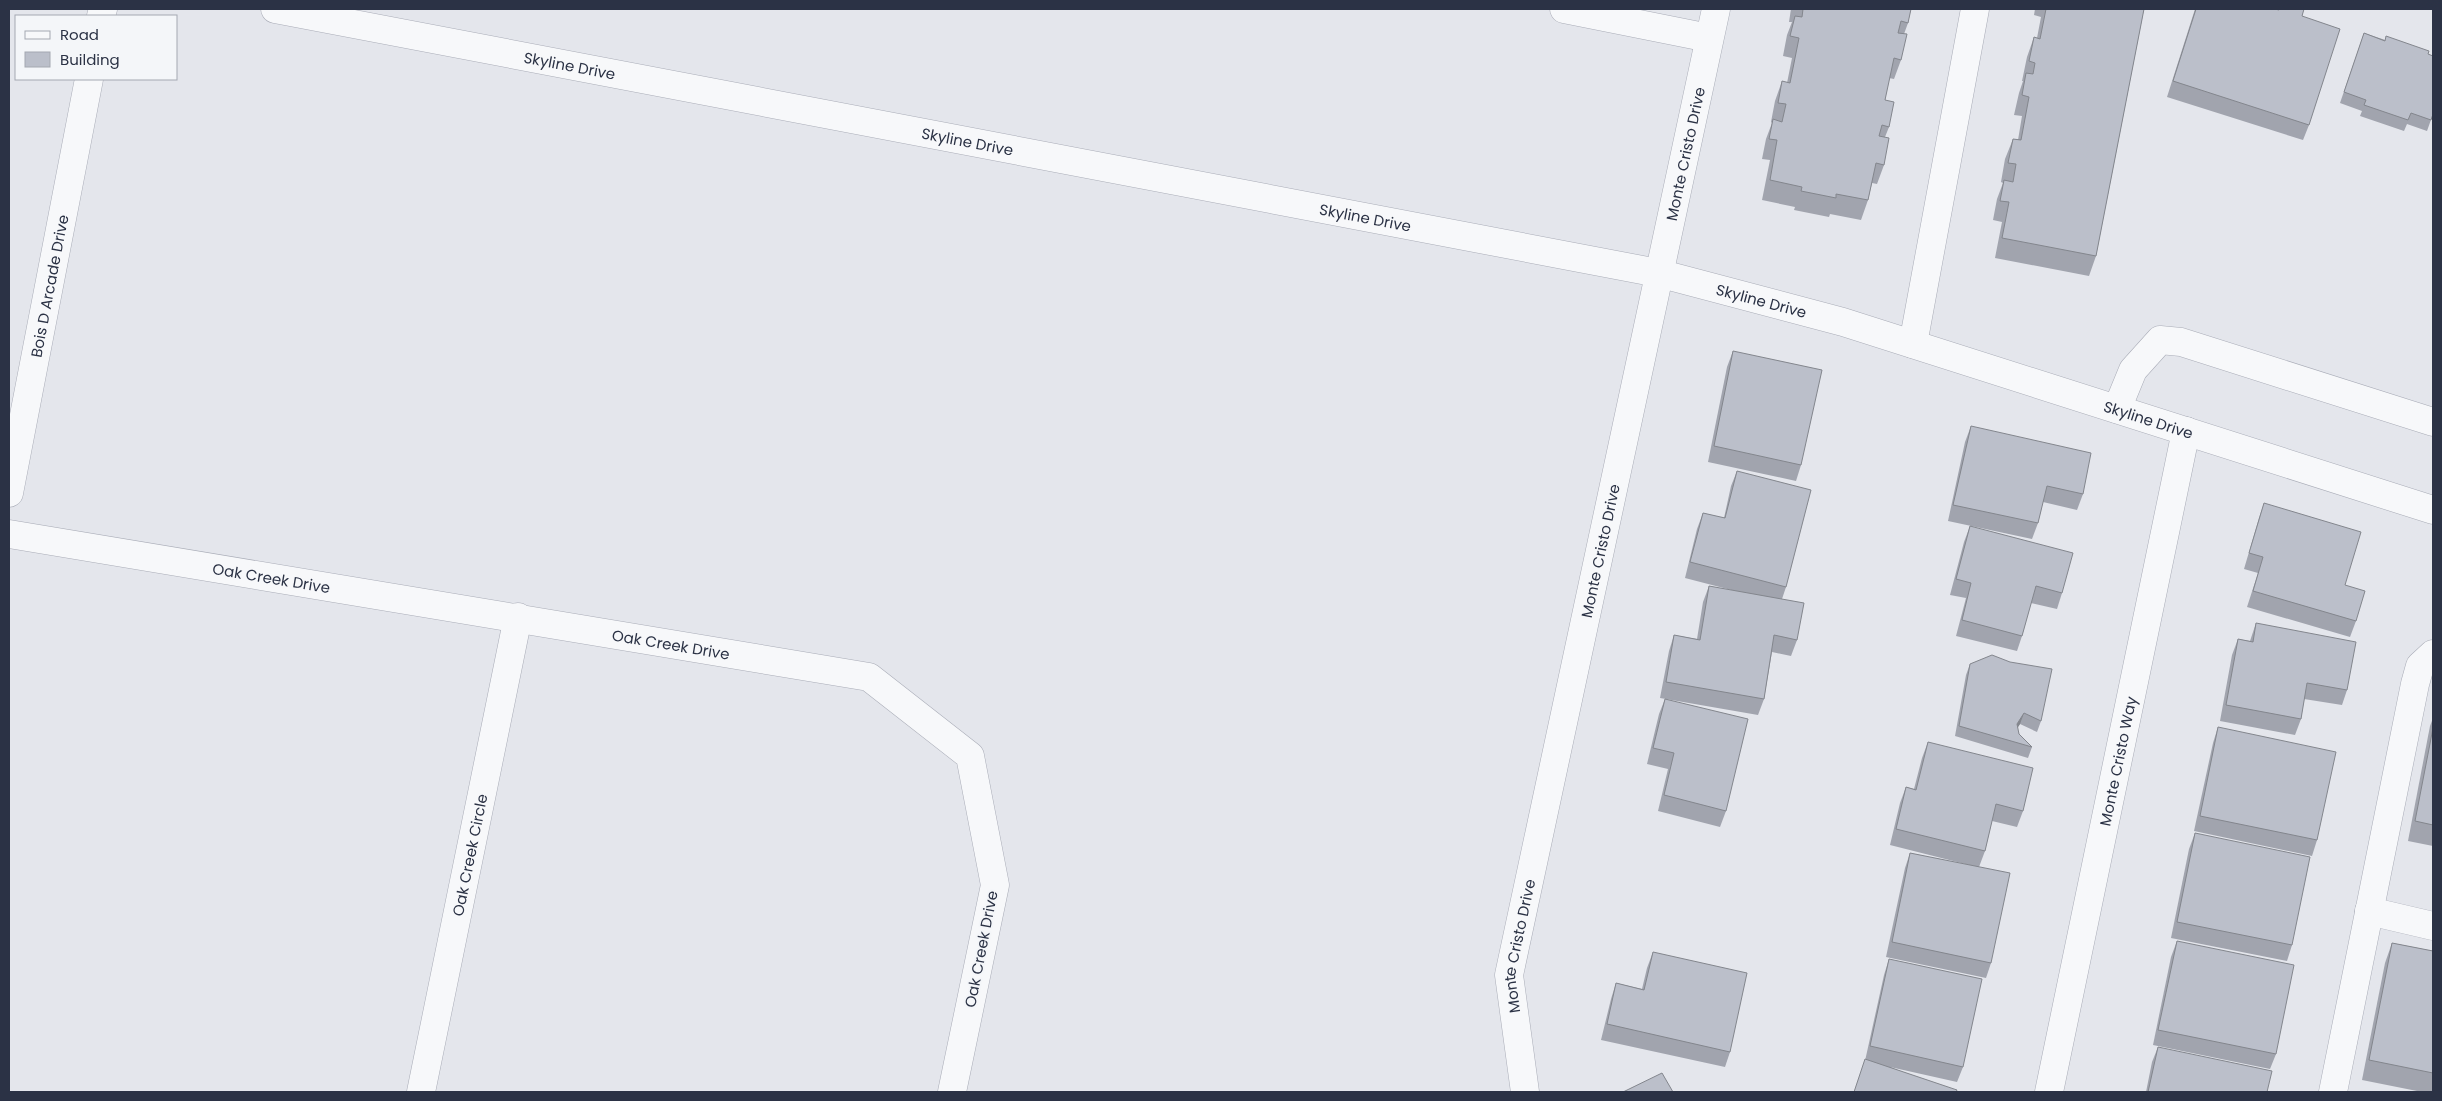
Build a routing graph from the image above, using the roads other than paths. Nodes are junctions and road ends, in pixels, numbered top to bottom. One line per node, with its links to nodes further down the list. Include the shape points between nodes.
1 (275, 9): 7 (street, Skyline Drive)
2 (1564, 9): 5 (street)
3 (1716, 9): 5 (street, Monte Cristo Drive)
4 (1975, 9): 8 (street)
5 (1709, 38): 7 (street, Monte Cristo Drive)
6 (89, 80): 12 (street, Bois D Arcade Drive)
7 (1658, 273): 8 (street, Skyline Drive); 21 (street, Monte Cristo Drive, via 1509,975)
8 (1914, 344): 9 (street, Skyline Drive)
9 (2117, 409): 10 (street, via 2133,370 2160,340 2181,342); 11 (street, Skyline Drive)
10 (2433, 422)
11 (2186, 431): 13 (street, Skyline Drive); 22 (street, Monte Cristo Way)
12 (9, 494)
13 (2433, 510)
14 (9, 534): 15 (street, Oak Creek Drive)
15 (518, 617): 19 (street, Oak Creek Circle); 20 (street, Oak Creek Drive, via 869,676 970,756 994,885)
16 (2433, 654): 17 (street, via 2420,666 2415,684)
17 (2369, 911): 18 (street); 23 (street)
18 (2433, 926)
19 (421, 1092)
20 (952, 1092)
21 (1525, 1092)
22 (2049, 1092)
23 (2333, 1092)

